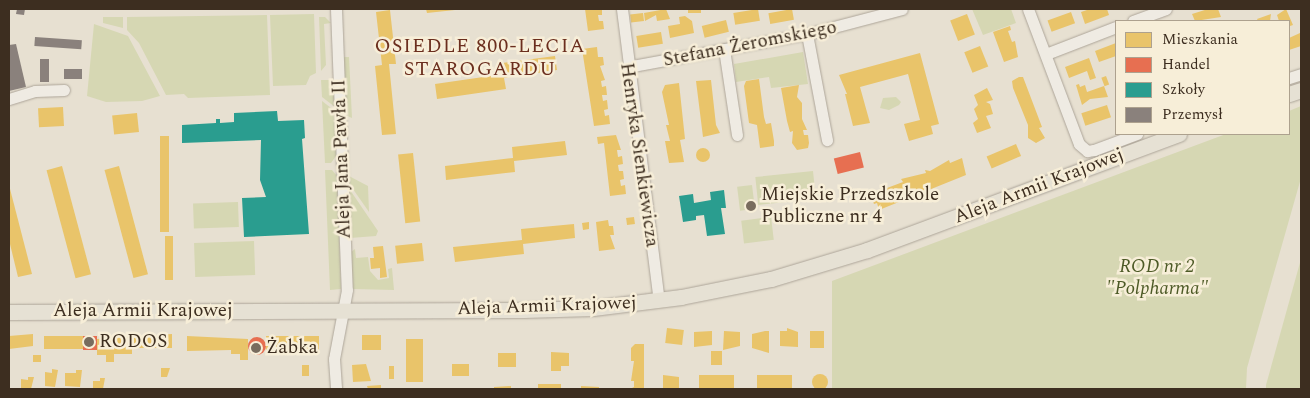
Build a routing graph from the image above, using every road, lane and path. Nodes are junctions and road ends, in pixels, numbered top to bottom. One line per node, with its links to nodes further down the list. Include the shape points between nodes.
1 (336, 9): 19 (street, Aleja Jana Pawła II, via 347,290)
2 (622, 9): 11 (street, Henryka Sienkiewicza)
3 (902, 9): 8 (street, Stefana Żeromskiego)
4 (1028, 9): 10 (street)
5 (1166, 9): 6 (street)
6 (1136, 20)
7 (1115, 27): 10 (street)
8 (807, 34): 9 (street, Stefana Żeromskiego); 17 (street)
9 (724, 49): 11 (street, Stefana Żeromskiego); 14 (street)
10 (1046, 54): 15 (street, Aleja Armii Krajowej, via 1082,148 1094,150)
11 (627, 67): 18 (street, Henryka Sienkiewicza)
12 (64, 90): 13 (street, via 35,91)
13 (9, 99)
14 (737, 135)
15 (1134, 135)
16 (1176, 135): 18 (main road, Aleja Armii Krajowej, via 867,250 771,279)
17 (828, 140)
18 (659, 300): 19 (main road, Aleja Armii Krajowej, via 593,308)
19 (344, 310): 20 (main road, Aleja Armii Krajowej); 21 (street, Aleja Jana Pawła II, via 334,359)
20 (9, 312)
21 (336, 389)

